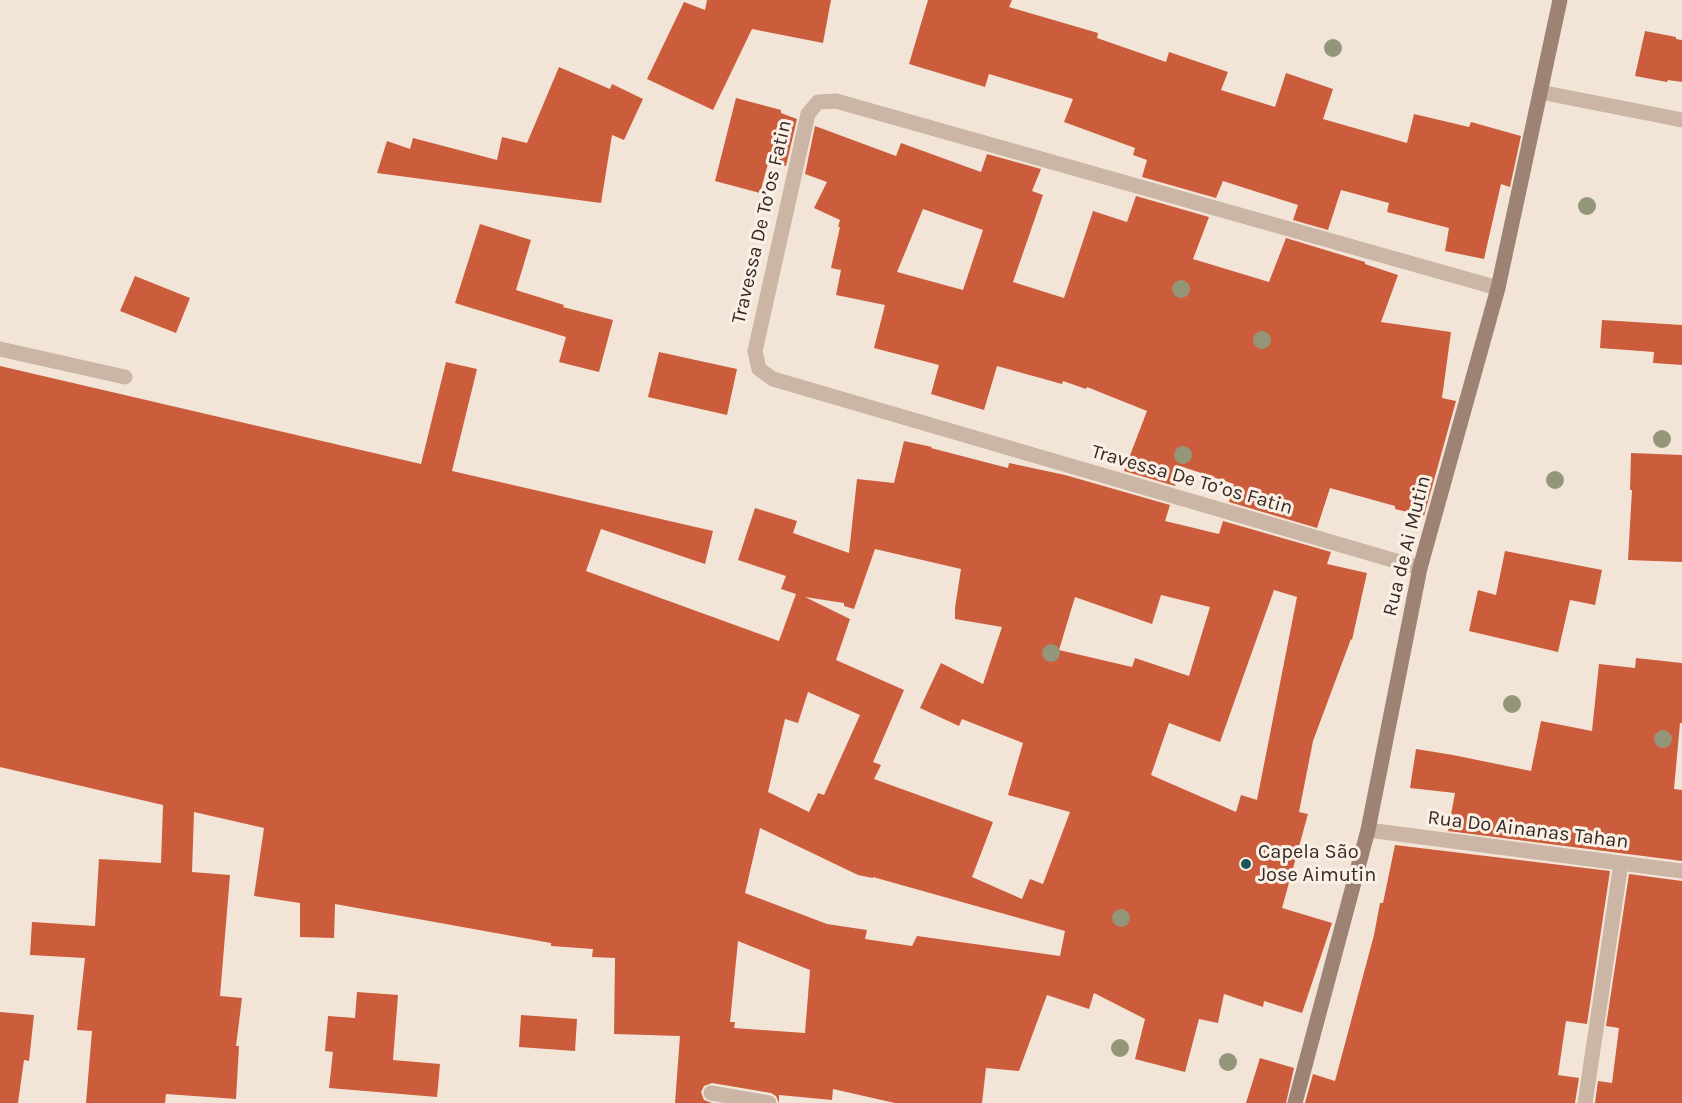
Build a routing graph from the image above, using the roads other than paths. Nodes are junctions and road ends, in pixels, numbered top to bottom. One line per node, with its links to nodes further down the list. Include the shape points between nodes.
1 (1560, 0): 2 (street, Rua de Ai Mutin)
2 (1540, 92): 3 (street); 4 (street, Rua de Ai Mutin)
3 (1682, 120)
4 (1498, 288): 7 (street, Rua de Ai Mutin); 7 (street, Travessa De To’os Fatin, via 836,101 818,102 808,114 755,351 759,369 773,379)
5 (0, 349): 6 (street)
6 (125, 377)
7 (1420, 568): 8 (street, Rua de Ai Mutin)
8 (1368, 830): 9 (street, Rua Do Ainanas Tahan); 13 (street, Rua de Ai Mutin)
9 (1621, 863): 10 (street, Rua Do Ainanas Tahan); 14 (street)
10 (1682, 871)
11 (711, 1093): 12 (street)
12 (769, 1103)
13 (1294, 1103)
14 (1585, 1103)

